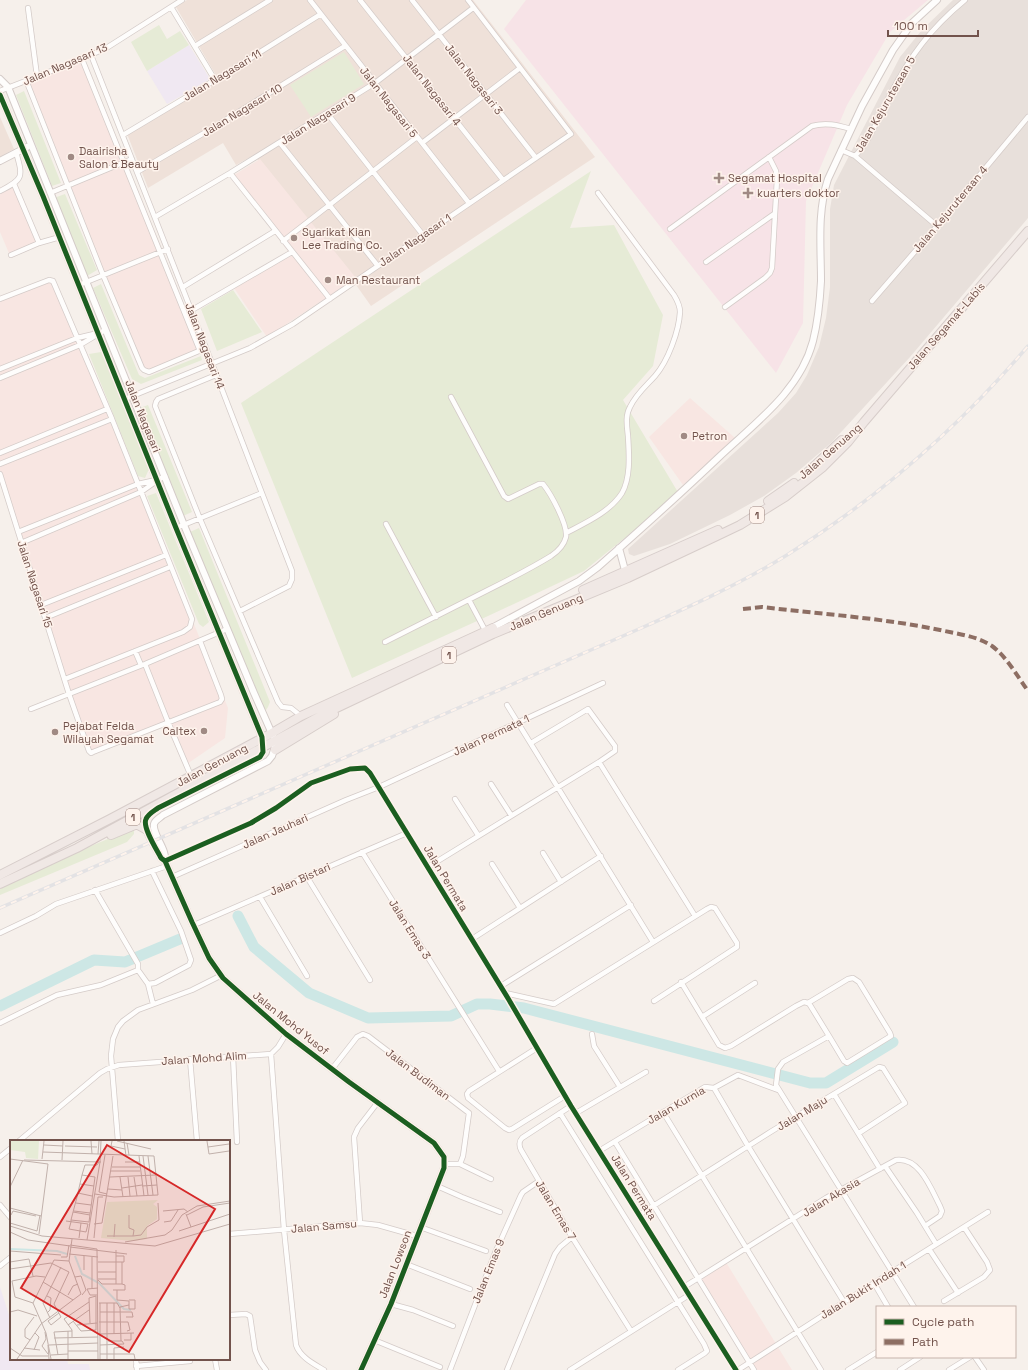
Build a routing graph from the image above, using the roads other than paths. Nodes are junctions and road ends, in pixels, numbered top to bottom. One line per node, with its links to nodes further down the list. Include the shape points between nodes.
1 (182, 0): 9 (street, Jalan Nagasari 13)
2 (270, 0): 15 (street)
3 (310, 0): 13 (street, Jalan Nagasari 5)
4 (360, 0): 19 (street, Jalan Nagasari 4)
5 (412, 0): 14 (street, Jalan Nagasari 3)
6 (468, 0): 12 (street)
7 (937, 0): 33 (street, via 916,19 901,38 885,62)
8 (965, 0): 42 (street, Jalan Kejuruteraan 5, via 934,29 912,57 869,137)
9 (175, 2): 10 (street, Jalan Nagasari 13)
10 (171, 7): 15 (street); 17 (street, Jalan Nagasari 13)
11 (28, 8): 21 (street)
12 (474, 8): 14 (street, Jalan Nagasari 9); 20 (street)
13 (321, 14): 16 (street, Jalan Nagasari 5); 24 (street, Jalan Nagasari 11)
14 (439, 35): 19 (street, Jalan Nagasari 9); 28 (street, Jalan Nagasari 3)
15 (195, 46): 24 (street)
16 (345, 46): 25 (street, Jalan Nagasari 5); 49 (street, Jalan Nagasari 10)
17 (91, 55): 18 (street, Jalan Nagasari 13); 34 (street, Jalan Nagasari 14)
18 (82, 59): 21 (street, Jalan Nagasari 13); 47 (street, Jalan Nagasari 14)
19 (407, 59): 25 (street, Jalan Nagasari 9); 32 (street, Jalan Nagasari 4)
20 (520, 68): 28 (street); 44 (street, Jalan Nagasari 1, via 571,134)
21 (38, 76): 23 (street, Jalan Nagasari 13)
22 (0, 79): 26 (street)
23 (26, 80): 26 (street, Jalan Nagasari 13); 53 (street, Jalan Nagasari)
24 (216, 80): 34 (street, Jalan Nagasari 11)
25 (375, 83): 30 (street, Jalan Nagasari 9); 35 (street, Jalan Nagasari 5)
26 (8, 87): 27 (street, Jalan Nagasari 13); 38 (street, Jalan Nagasari)
27 (0, 91)
28 (486, 94): 32 (street); 44 (street, Jalan Nagasari 3)
29 (0, 95): 39 (street, Jalan Nagasari)
30 (327, 113): 36 (street, Jalan Nagasari 9); 48 (street)
31 (1028, 117): 61 (street, Jalan Kejuruteraan 4)
32 (454, 118): 37 (street); 51 (street, Jalan Nagasari 4)
33 (850, 129): 40 (street); 43 (street, via 822,123 812,126)
34 (123, 135): 45 (street, Jalan Nagasari 14)
35 (417, 137): 37 (street, Jalan Nagasari 5); 48 (street)
36 (280, 143): 50 (street, Jalan Nagasari 9); 58 (street)
37 (422, 143): 57 (street, Jalan Nagasari 5)
38 (30, 146): 39 (street); 55 (street, Jalan Nagasari)
39 (24, 148): 41 (street); 66 (street, Jalan Nagasari)
40 (841, 150): 42 (street); 115 (street, via 824,190 821,217 820,308 813,343 802,367 786,392 765,415)
41 (16, 152): 46 (street); 52 (street, via 21,175)
42 (855, 156): 61 (street)
43 (769, 157): 59 (street, via 776,171); 62 (street)
44 (536, 158): 51 (street, Jalan Nagasari 1)
45 (132, 159): 47 (street); 49 (street, Jalan Nagasari 14)
46 (0, 161)
47 (124, 162): 53 (street); 70 (street, Jalan Nagasari 14)
48 (373, 171): 58 (street); 65 (street)
49 (137, 172): 60 (street, Jalan Nagasari 14)
50 (230, 173): 60 (street, Jalan Nagasari 9); 63 (street)
51 (503, 180): 57 (street, Jalan Nagasari 1)
52 (14, 184): 54 (street); 68 (street)
53 (68, 186): 55 (street); 75 (street, Jalan Nagasari)
54 (0, 191)
55 (50, 193): 76 (street, Jalan Nagasari)
56 (598, 193): 113 (street, via 674,295 680,311 672,342 662,366 633,400 627,413 629,457 627,479 622,493 595,518)
57 (469, 203): 65 (street, Jalan Nagasari 1)
58 (328, 205): 67 (street); 74 (street)
59 (774, 214): 73 (street); 82 (street, via 770,273)
60 (155, 217): 69 (street, Jalan Nagasari 14)
61 (937, 226): 81 (street, Jalan Kejuruteraan 4)
62 (670, 229)
63 (275, 231): 67 (street); 78 (street)
64 (1028, 231): 99 (highway, Jalan Segamat-Labis / 1)
65 (423, 235): 74 (street, Jalan Nagasari 1)
66 (60, 237): 68 (street); 77 (street, Jalan Nagasari)
67 (283, 241): 71 (street)
68 (39, 243): 72 (street)
69 (168, 248): 70 (street); 78 (street, Jalan Nagasari 14)
70 (160, 252): 75 (street); 89 (street, Jalan Nagasari 14)
71 (292, 252): 80 (street); 83 (street)
72 (11, 255)
73 (706, 262)
74 (378, 266): 80 (street, Jalan Nagasari 1)
75 (103, 275): 76 (street); 89 (street, Jalan Nagasari, via 144,370 149,372)
76 (86, 282): 77 (street); 84 (street, Jalan Nagasari)
77 (79, 285): 85 (street, Jalan Nagasari)
78 (183, 287): 83 (street, Jalan Nagasari 14)
79 (0, 299): 86 (street, via 52,280)
80 (330, 299): 90 (street, Jalan Nagasari 1, via 265,341)
81 (872, 301)
82 (725, 307)
83 (192, 310): 88 (street, Jalan Nagasari 14)
84 (105, 330): 85 (street); 94 (street, Jalan Nagasari)
85 (98, 333): 86 (street); 87 (street); 96 (street, Jalan Nagasari)
86 (77, 338): 87 (street); 91 (street)
87 (80, 345): 93 (street); 97 (street)
88 (206, 348): 89 (street, Jalan Nagasari); 90 (street, Jalan Nagasari 14)
89 (200, 351)
90 (212, 364): 92 (street, Jalan Nagasari 14); 94 (street, Jalan Nagasari 1)
91 (0, 369)
92 (216, 375): 107 (street, Jalan Nagasari 14); 108 (street, Jalan Nagasari, via 158,398 156,402 156,408)
93 (0, 378)
94 (132, 395): 96 (street, Jalan Nagasari 1); 103 (street, Jalan Nagasari)
95 (451, 397): 113 (street, via 504,496 508,499 543,484)
96 (125, 399): 104 (street, Jalan Nagasari)
97 (107, 409): 98 (street); 100 (street)
98 (112, 420): 101 (street); 105 (street)
99 (864, 422): 118 (highway, Jalan Genuang / 1, via 823,467 771,505 717,536)
100 (0, 452)
101 (0, 464)
102 (0, 474): 112 (street, Jalan Nagasari 15)
103 (165, 476): 104 (street); 110 (street, Jalan Nagasari)
104 (158, 480): 105 (street); 106 (street); 111 (street, Jalan Nagasari)
105 (138, 484): 106 (street); 112 (street)
106 (141, 492): 114 (street); 116 (street)
107 (262, 493): 108 (street); 121 (street, Jalan Nagasari 14, via 292,571 292,579 289,586)
108 (200, 519): 110 (street); 121 (street, Jalan Nagasari)
109 (386, 524): 122 (street)
110 (184, 525): 111 (street); 124 (street, Jalan Nagasari)
111 (176, 528): 126 (street, Jalan Nagasari)
112 (18, 532): 114 (street, Jalan Nagasari 15)
113 (566, 533): 119 (street, via 562,545 550,556)
114 (21, 542): 120 (street, Jalan Nagasari 15)
115 (619, 548): 118 (street); 125 (street, via 579,581)
116 (166, 555): 117 (street); 120 (street)
117 (170, 567): 123 (street); 129 (street, via 192,619 190,627)
118 (626, 575): 125 (highway, Jalan Genuang / 1); 133 (highway, Jalan Genuang / 1)
119 (469, 600): 122 (street); 125 (street)
120 (41, 605): 123 (street, Jalan Nagasari 15)
121 (240, 611): 137 (street, Jalan Nagasari, via 278,702 282,707 291,708)
122 (436, 617): 128 (street)
123 (45, 618): 131 (street, Jalan Nagasari 15)
124 (227, 629): 126 (street); 140 (street, Jalan Nagasari)
125 (486, 632): 137 (highway, Jalan Genuang / 1)
126 (220, 633): 127 (street); 141 (street, Jalan Nagasari)
127 (200, 641): 130 (street); 138 (street, via 222,700)
128 (385, 642)
129 (135, 651): 130 (street); 131 (street)
130 (143, 665): 134 (street); 138 (street)
131 (65, 679): 134 (street, Jalan Nagasari 15)
132 (603, 683): 139 (street, Jalan Permata 1)
133 (371, 692): 140 (highway, Jalan Genuang / 1); 143 (highway)
134 (69, 694): 136 (street); 138 (street, Jalan Nagasari 15, via 91,753)
135 (507, 705): 139 (street)
136 (31, 709)
137 (301, 716): 140 (highway, Jalan Genuang / 1)
138 (168, 722): 145 (street)
139 (518, 723): 142 (street); 147 (street, Jalan Permata 1)
140 (273, 736): 141 (highway, Jalan Genuang / 1); 143 (street)
141 (263, 742): 145 (highway, Jalan Genuang / 1); 151 (street, via 262,755 258,758 150,813 145,822); 154 (highway, Jalan Genuang / 1)
142 (531, 744): 144 (street, via 588,709 615,748 614,752); 148 (street)
143 (275, 750): 158 (street, via 264,763 163,815 155,822 154,830 166,855)
144 (599, 762): 148 (street); 171 (street)
145 (191, 776): 162 (highway, Jalan Genuang / 1)
146 (491, 784): 150 (street)
147 (379, 787): 152 (street, Jalan Permata); 158 (street, Jalan Permata, via 365,768 350,769 310,783 251,823); 163 (street, Jalan Jauhari)
148 (557, 787): 150 (street); 157 (street)
149 (455, 799): 153 (street)
150 (511, 815): 153 (street)
151 (147, 830): 154 (highway, via 135,825); 158 (street)
152 (407, 833): 155 (street, Jalan Bistari); 160 (street, Jalan Permata)
153 (478, 836): 160 (street)
154 (77, 848): 166 (highway, Jalan Genuang / 1)
155 (362, 852): 164 (street, Jalan Bistari); 199 (street, Jalan Emas 3)
156 (543, 853): 165 (street)
157 (601, 856): 165 (street); 169 (street)
158 (166, 864): 161 (street); 163 (street, Jalan Mohd Yusof)
159 (492, 864): 170 (street)
160 (428, 867): 174 (street, Jalan Permata)
161 (152, 871): 167 (street); 182 (street, via 181,931 191,960 189,965 155,984)
162 (0, 875)
163 (172, 877): 172 (street, Jalan Mohd Yusof)
164 (307, 877): 168 (street, Jalan Bistari); 179 (street)
165 (561, 882): 170 (street)
166 (0, 884)
167 (95, 890): 173 (street, via 56,904); 176 (street, via 138,964)
168 (260, 897): 172 (street, Jalan Bistari); 178 (street)
169 (631, 905): 175 (street); 183 (street)
170 (520, 908): 174 (street)
171 (695, 916): 175 (street); 180 (street, via 711,907 715,908 738,946)
172 (194, 925): 177 (street, Jalan Mohd Yusof)
173 (0, 933)
174 (472, 939): 183 (street, Jalan Permata)
175 (653, 942): 184 (street, via 554,1004)
176 (138, 970): 182 (street); 189 (street, via 101,984 58,995)
177 (220, 976): 187 (street, via 192,990); 190 (street, Jalan Mohd Yusof)
178 (307, 976)
179 (370, 980)
180 (680, 982): 185 (street); 188 (street)
181 (755, 983): 188 (street)
182 (148, 984): 187 (street)
183 (501, 986): 184 (street, Jalan Permata)
184 (505, 994): 193 (street, Jalan Permata)
185 (654, 1001)
186 (808, 1003): 188 (street, via 804,1002 786,1012 728,1048 719,1045); 192 (street); 192 (street, via 853,978 859,982 890,1033 890,1036 847,1063)
187 (153, 1004): 197 (street, via 129,1015 118,1027 113,1039)
188 (702, 1017)
189 (0, 1023)
190 (286, 1034): 194 (street); 198 (street, Jalan Mohd Yusof)
191 (592, 1034): 201 (street, via 594,1046)
192 (829, 1036): 203 (street, via 786,1060 778,1069)
193 (537, 1048): 199 (street); 205 (street, Jalan Permata)
194 (271, 1054): 195 (street, Jalan Mohd Alim); 242 (street)
195 (233, 1056): 196 (street, Jalan Mohd Alim); 216 (street)
196 (190, 1059): 197 (street, Jalan Mohd Alim); 215 (street)
197 (112, 1067): 213 (street, via 100,1073); 214 (street)
198 (332, 1069): 206 (street, Jalan Mohd Yusof); 223 (street, Jalan Budiman, via 357,1037 363,1034 368,1036 469,1113)
199 (499, 1071): 205 (street, via 467,1094 468,1098 509,1130)
200 (646, 1072): 201 (street)
201 (620, 1087): 210 (street)
202 (714, 1088): 203 (street, Jalan Kurnia, via 738,1075); 208 (street, Jalan Kurnia, via 705,1087); 218 (street)
203 (778, 1090): 211 (street)
204 (834, 1094): 211 (street, Jalan Maju); 212 (street); 212 (street, Jalan Maju, via 880,1067 884,1069 905,1101 904,1105)
205 (565, 1096): 207 (street, Jalan Permata)
206 (378, 1102): 222 (street, Jalan Mohd Yusof, via 434,1143 442,1153); 238 (street, via 354,1137)
207 (571, 1106): 209 (street, Jalan Emas 7); 210 (street, Jalan Permata)
208 (663, 1112): 217 (street, Jalan Kurnia); 226 (street)
209 (560, 1113): 228 (street, Jalan Emas 7, via 521,1140 519,1146); 261 (street)
210 (576, 1113): 220 (street, Jalan Permata)
211 (795, 1117): 218 (street, Jalan Maju); 230 (street)
212 (858, 1133): 225 (street)
213 (20, 1140)
214 (118, 1140)
215 (198, 1140)
216 (237, 1142)
217 (615, 1142): 220 (street, Jalan Kurnia); 232 (street)
218 (748, 1146): 226 (street, Jalan Maju); 237 (street)
219 (10, 1149): 221 (street)
220 (599, 1151): 235 (street, Jalan Permata)
221 (0, 1157)
222 (445, 1164): 223 (street); 229 (street, Jalan Lowson)
223 (460, 1164): 227 (street)
224 (885, 1166): 225 (street, Jalan Akasia); 239 (street); 239 (street, Jalan Akasia, via 896,1160 904,1160 913,1164 923,1174 942,1211 940,1216)
225 (880, 1169): 230 (street, Jalan Akasia)
226 (702, 1175): 232 (street, Jalan Maju); 247 (street)
227 (491, 1179)
228 (538, 1181): 245 (street, Jalan Emas 7); 284 (street, Jalan Emas 9, via 521,1195 495,1253)
229 (437, 1186): 233 (street); 240 (street, Jalan Lowson)
230 (841, 1191): 237 (street, Jalan Akasia); 253 (street)
231 (0, 1205): 236 (street)
232 (654, 1206): 235 (street, Jalan Maju); 254 (street)
233 (500, 1212)
234 (988, 1212): 241 (street, Jalan Bukit Indah 1)
235 (640, 1215): 256 (street, Jalan Permata)
236 (10, 1217)
237 (794, 1219): 247 (street, Jalan Akasia); 262 (street)
238 (360, 1223): 242 (street, Jalan Samsu); 244 (street, Jalan Samsu, via 378,1225)
239 (925, 1226): 246 (street)
240 (420, 1227): 244 (street, Jalan Lowson); 249 (street)
241 (964, 1227): 246 (street, Jalan Bukit Indah 1); 258 (street, via 989,1266 988,1273)
242 (284, 1230): 243 (street, Jalan Samsu); 282 (street, via 297,1349)
243 (230, 1234)
244 (417, 1236): 251 (street, Jalan Lowson)
245 (572, 1237): 268 (street, Jalan Emas 7); 285 (street, via 555,1254)
246 (936, 1244): 248 (street, Jalan Bukit Indah 1)
247 (746, 1248): 254 (street, Jalan Akasia); 269 (street)
248 (929, 1249): 253 (street, Jalan Bukit Indah 1); 258 (street)
249 (486, 1251)
250 (10, 1258): 252 (street)
251 (406, 1264): 257 (street); 263 (street, Jalan Lowson)
252 (0, 1266)
253 (891, 1273): 255 (street, Jalan Bukit Indah 1); 265 (street)
254 (699, 1278): 256 (street, Jalan Akasia); 277 (street)
255 (874, 1283): 262 (street, Jalan Bukit Indah 1); 264 (street)
256 (684, 1287): 259 (street, Jalan Permata)
257 (470, 1289)
258 (958, 1293): 260 (street)
259 (689, 1295): 261 (street); 288 (street, Jalan Permata)
260 (944, 1301)
261 (678, 1302): 268 (street); 287 (street, via 706,1351)
262 (844, 1302): 269 (street, Jalan Bukit Indah 1)
263 (391, 1304): 267 (street); 270 (street, Jalan Lowson)
264 (887, 1306)
265 (913, 1306)
266 (230, 1315): 281 (street, via 250,1316 255,1350)
267 (453, 1326)
268 (631, 1331): 286 (street)
269 (797, 1332): 277 (street, Jalan Bukit Indah 1); 290 (street)
270 (374, 1340): 278 (street); 283 (street, Jalan Lowson)
271 (876, 1353): 291 (street)
272 (918, 1358): 292 (street)
273 (968, 1358): 293 (street)
274 (977, 1358): 294 (street)
275 (215, 1360): 280 (street)
276 (190, 1361): 279 (street)
277 (749, 1362): 288 (street, Jalan Bukit Indah 1); 289 (street)
278 (440, 1367)
279 (136, 1368)
280 (217, 1370)
281 (266, 1370)
282 (324, 1370)
283 (361, 1370)
284 (450, 1370)
285 (507, 1370)
286 (570, 1370)
287 (678, 1370)
288 (737, 1370)
289 (754, 1370)
290 (821, 1370)
291 (848, 1370)
292 (900, 1370)
293 (949, 1370)
294 (984, 1370)

